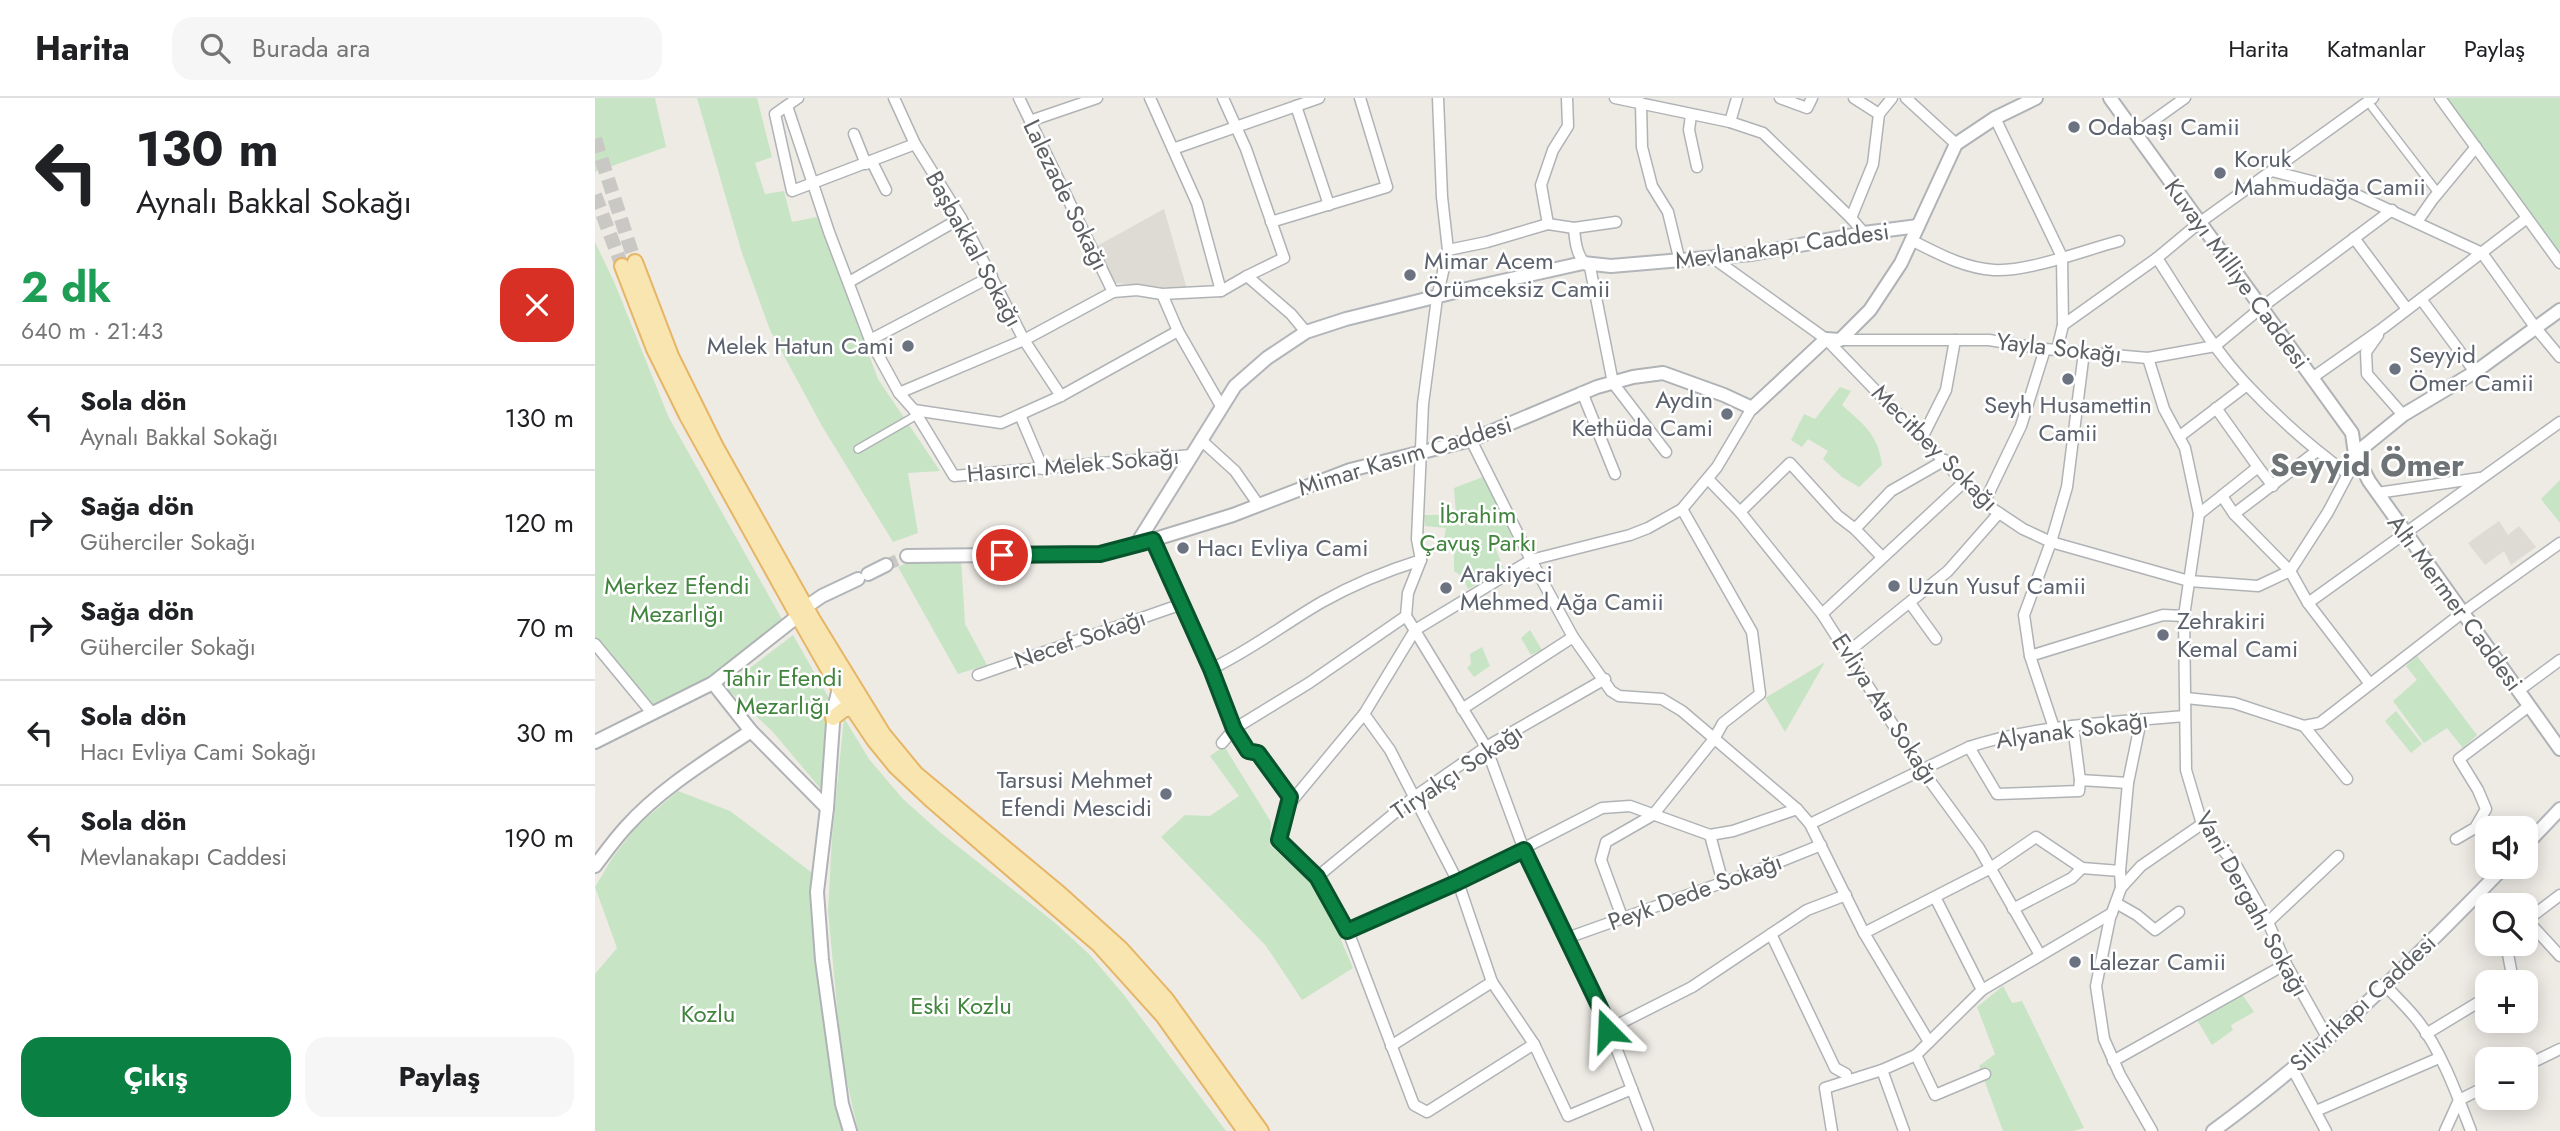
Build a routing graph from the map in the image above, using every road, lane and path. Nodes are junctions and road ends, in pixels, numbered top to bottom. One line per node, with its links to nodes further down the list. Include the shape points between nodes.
1 (797, 98): 24 (street)
2 (894, 98): 34 (street, Başbakkal Sokağı)
3 (1019, 98): 29 (street, Lalezade Sokağı)
4 (1097, 98): 29 (street)
5 (1150, 98): 37 (street)
6 (1223, 98): 31 (street)
7 (1319, 98): 25 (street)
8 (1360, 98): 44 (street, via 1387,187)
9 (1438, 98): 60 (street)
10 (1567, 98): 53 (street, via 1568,126 1541,184)
11 (1615, 98): 23 (street)
12 (1737, 98): 30 (street)
13 (1780, 98): 14 (street, via 1807,108)
14 (1812, 98)
15 (1854, 98): 26 (street)
16 (1892, 98): 26 (street)
17 (1906, 98): 35 (street)
18 (2036, 98): 28 (street)
19 (2110, 98): 32 (street, Kuvayı Milliye Caddesi)
20 (2185, 98): 32 (street)
21 (2440, 98): 36 (street)
22 (2373, 102): 40 (street); 43 (street)
23 (1641, 103): 27 (street); 65 (street, via 1642,147 1652,186 1668,212)
24 (787, 106): 41 (street); 41 (street, via 775,114 792,191)
25 (1296, 106): 31 (street); 44 (street)
26 (1879, 114): 47 (street, via 1873,163)
27 (1691, 115): 30 (street); 39 (street, via 1689,130)
28 (1995, 118): 35 (street); 62 (street)
29 (1030, 121): 73 (street, Lalezade Sokağı)
30 (1730, 122): 47 (street, via 1763,133)
31 (1236, 127): 37 (street); 49 (street)
32 (2136, 133): 52 (street, Kuvayı Milliye Caddesi)
33 (854, 134): 38 (street)
34 (915, 144): 38 (street); 46 (street, Başbakkal Sokağı)
35 (1956, 144): 54 (street, Mevlanakapı Caddesi)
36 (2476, 148): 43 (street); 48 (street)
37 (1173, 149): 72 (street, via 1197,203)
38 (869, 163): 41 (street); 42 (street)
39 (1697, 167)
40 (2272, 171): 45 (street, via 2346,190); 52 (street)
41 (812, 184): 71 (street)
42 (886, 190)
43 (2438, 193): 51 (street)
44 (1329, 205): 49 (street)
45 (2392, 210): 51 (street); 57 (street, Yayla Sokağı)
46 (961, 218): 69 (street, Başbakkal Sokağı); 71 (street)
47 (1851, 218): 56 (street)
48 (2527, 218): 61 (street); 67 (street)
49 (1271, 222): 70 (street, via 1283,258)
50 (1616, 222): 55 (street)
51 (2417, 222): 61 (street)
52 (2199, 223): 64 (street); 77 (street, Kuvayı Milliye Caddesi)
53 (1548, 224): 55 (street); 60 (street)
54 (1918, 226): 56 (street, Mevlanakapı Caddesi); 58 (street)
55 (1574, 228): 66 (street)
56 (1864, 233): 63 (street, Mevlanakapı Caddesi)
57 (2354, 238): 77 (street, Yayla Sokağı); 78 (street)
58 (1913, 241): 62 (street, via 1959,263 1994,270); 88 (street, via 1870,310)
59 (2119, 241): 62 (street)
60 (1448, 250): 75 (street)
61 (2482, 253): 76 (street); 81 (street)
62 (2062, 257): 80 (street)
63 (1713, 258): 65 (street, Mevlanakapı Caddesi); 85 (street, Meсitbey Sokağı)
64 (2157, 258): 80 (street); 90 (street)
65 (1680, 262): 66 (street, Mevlanakapı Caddesi)
66 (1583, 263): 75 (street, Mevlanakapı Caddesi); 97 (street, via 1590,267)
67 (2560, 263)
68 (628, 264): 153 (main road, via 654,349 687,416)
69 (992, 276): 86 (street); 87 (street, Başbakkal Sokağı)
70 (1247, 276): 72 (street); 84 (street)
71 (849, 282): 86 (street)
72 (1221, 291): 74 (street)
73 (1113, 292): 74 (street); 87 (street)
74 (1163, 294): 83 (street)
75 (1437, 298): 84 (street, Mevlanakapı Caddesi); 116 (street)
76 (2421, 299): 78 (street); 95 (street)
77 (2262, 307): 90 (street, Yayla Sokağı); 96 (street, Kuvayı Milliye Caddesi)
78 (2407, 310): 82 (street)
79 (2560, 310): 81 (street)
80 (2063, 325): 91 (street)
81 (2535, 327): 93 (street); 95 (street)
82 (2383, 328): 96 (street); 107 (street, via 2366,352 2367,374)
83 (1178, 331): 101 (street); 102 (street)
84 (1305, 332): 102 (street, Mevlanakapı Caddesi, via 1235,386)
85 (1826, 339): 88 (street); 103 (street); 110 (street, Meсitbey Sokağı)
86 (870, 340): 99 (street)
87 (1024, 340): 99 (street); 101 (street, Başbakkal Sokağı)
88 (1840, 340): 89 (street, Yayla Sokağı)
89 (1955, 340): 91 (street, Yayla Sokağı); 110 (street, via 1946,390)
90 (2215, 346): 94 (street, Yayla Sokağı); 98 (street)
91 (2051, 349): 92 (street, Yayla Sokağı); 130 (street)
92 (2084, 352): 94 (street, Yayla Sokağı); 140 (street, via 2067,486)
93 (2560, 357)
94 (2148, 358): 109 (street, Vani Dergahı Sokağı, via 2164,409)
95 (2475, 372): 107 (street)
96 (2312, 378): 117 (street, Kuvayı Milliye Caddesi, via 2352,433)
97 (1613, 383): 100 (street, Mimar Kasım Caddesi); 103 (street, Mimar Kasım Caddesi, via 1663,373); 115 (street)
98 (2246, 385): 104 (street); 114 (street)
99 (899, 393): 105 (street)
100 (1582, 393): 112 (street, Mimar Kasım Caddesi); 122 (street)
101 (1061, 396): 106 (street)
102 (1221, 406): 111 (street, Mevlanakapı Caddesi)
103 (1752, 408): 125 (street)
104 (2216, 408): 109 (street); 120 (street)
105 (916, 413): 106 (street, via 1001,423); 113 (street); 121 (street, Hasırcı Melek Sokağı, via 954,475)
106 (1020, 415): 121 (street)
107 (2403, 415): 117 (street)
108 (2560, 422): 124 (street)
109 (2180, 436): 135 (street, Vani Dergahı Sokağı)
110 (1922, 438): 119 (street, Meсitbey Sokağı)
111 (1201, 440): 118 (street, Mevlanakapı Caddesi); 131 (street, via 1235,471)
112 (1471, 440): 116 (street, Mimar Kasım Caddesi); 146 (street)
113 (858, 449)
114 (2317, 451): 123 (street); 127 (street)
115 (1665, 452)
116 (1421, 453): 131 (street, Mimar Kasım Caddesi, via 1350,470); 145 (street, via 1417,539)
117 (2355, 454): 123 (street); 128 (street, Altı Mermer Caddesi)
118 (1192, 455): 121 (street, Hasırcı Melek Sokağı); 142 (street, Mevlanakapı Caddesi)
119 (1945, 460): 126 (street, Meсitbey Sokağı); 137 (street, via 1891,491)
120 (2258, 467): 127 (street); 129 (street)
121 (1043, 469)
122 (1615, 474)
123 (2348, 474): 148 (street)
124 (2483, 477): 128 (street); 138 (street)
125 (1708, 479): 132 (street); 133 (street, Evliya Ata Sokağı)
126 (1963, 483): 130 (street, Meсitbey Sokağı); 144 (street)
127 (2273, 486): 136 (street)
128 (2377, 493): 138 (street, Altı Mermer Caddesi)
129 (2222, 496): 135 (street); 136 (street)
130 (1984, 503): 134 (street, Meсitbey Sokağı)
131 (1258, 504): 139 (street, Mimar Kasım Caddesi)
132 (1682, 509): 146 (street, via 1630,535); 186 (street, via 1752,632 1760,694 1723,723)
133 (1740, 512): 137 (street, via 1790,463 1838,516); 155 (street, Evliya Ata Sokağı)
134 (1999, 513): 140 (street, Meсitbey Sokağı); 150 (street, via 1948,571)
135 (2199, 514): 149 (street, Vani Dergahı Sokağı)
136 (2234, 514): 148 (street)
137 (1855, 528): 144 (street)
138 (2405, 534): 151 (street); 154 (street, Altı Mermer Caddesi)
139 (1153, 540): 142 (street, Mimar Kasım Caddesi); 152 (street)
140 (2051, 542): 149 (street, Meсitbey Sokağı); 163 (street, via 2024,615)
141 (2560, 543): 154 (street)
142 (1136, 545): 143 (street, via 1100,554)
143 (908, 556)
144 (1882, 557): 155 (street)
145 (1421, 560): 156 (street, via 1408,593); 165 (street, via 1373,576)
146 (1531, 561): 158 (street); 159 (street)
147 (886, 565): 153 (street, via 821,596)
148 (2290, 571): 149 (street, Meсitbey Sokağı, via 2258,586); 151 (street)
149 (2189, 581): 157 (street, Vani Dergahı Sokağı)
150 (1910, 603): 160 (street); 162 (street)
151 (2308, 603): 170 (street)
152 (1182, 604): 165 (street); 166 (street, Necef Sokağı)
153 (802, 612): 168 (main road); 169 (street)
154 (2462, 613): 170 (street); 171 (street, Altı Mermer Caddesi)
155 (1822, 614): 162 (street, Evliya Ata Sokağı)
156 (1406, 615): 158 (street); 184 (street)
157 (2184, 616): 163 (street, via 2163,615); 172 (street, Vani Dergahı Sokağı)
158 (1415, 630): 175 (street); 177 (street)
159 (1573, 637): 167 (street); 175 (street)
160 (1936, 639)
161 (595, 644): 176 (street)
162 (1848, 652): 192 (street, Evliya Ata Sokağı)
163 (2030, 656): 183 (street)
164 (2560, 660): 171 (street)
165 (1211, 669): 184 (street)
166 (978, 675)
167 (1605, 680): 186 (street, via 1619,696 1662,699); 189 (street, Tiryakçı Sokağı)
168 (843, 682): 174 (main road); 179 (street); 261 (main road, via 916,774 1060,894 1139,968)
169 (713, 683): 176 (street); 185 (street)
170 (2370, 684): 182 (street, via 2320,723)
171 (2518, 691): 173 (street, Altı Mermer Caddesi)
172 (2186, 698): 178 (street, Vani Dergahı Sokağı); 182 (street, via 2234,704)
173 (2529, 706): 191 (street, Altı Mermer Caddesi); 206 (street, via 2459,759 2486,809 2475,828)
174 (852, 708): 179 (main road); 260 (main road, via 908,779 1072,920 1140,989)
175 (1462, 709): 189 (street)
176 (652, 713): 187 (street)
177 (1364, 714): 196 (street, via 1390,750); 198 (street)
178 (2184, 716): 180 (street, Alyanak Sokağı); 203 (street, Vani Dergahı Sokağı, via 2186,770)
179 (833, 718): 197 (street)
180 (2141, 720): 181 (street, Alyanak Sokağı); 195 (street)
181 (2073, 726): 183 (street, Alyanak Sokağı); 194 (street)
182 (2304, 726): 193 (street)
183 (2054, 728): 190 (street, Alyanak Sokağı)
184 (1234, 729): 188 (street); 198 (street, via 1290,797)
185 (751, 732): 197 (street); 210 (street, via 651,804)
186 (1714, 739): 199 (street); 201 (street)
187 (595, 742)
188 (1222, 743)
189 (1486, 747): 196 (street, Tiryakçı Sokağı); 208 (street)
190 (1969, 747): 192 (street, Alyanak Sokağı); 194 (street, via 1997,794 2079,791)
191 (2560, 750)
192 (1922, 770): 202 (street, Alyanak Sokağı); 212 (street, Evliya Ata Sokağı, via 1961,821)
193 (2347, 779)
194 (2080, 780): 195 (street)
195 (2128, 783): 213 (street)
196 (1414, 797): 214 (street, Tiryakçı Sokağı); 216 (street)
197 (827, 808): 259 (street, via 817,892 842,1104)
198 (1286, 808): 214 (street, via 1279,840)
199 (1797, 809): 202 (street); 205 (street)
200 (2560, 809): 204 (street)
201 (1653, 815): 205 (street); 208 (street, via 1630,806 1602,808); 226 (street, via 1606,842 1601,860)
202 (1810, 824): 207 (street)
203 (2202, 824): 218 (street, via 2141,866); 227 (street, Vani Dergahı Sokağı, via 2237,867)
204 (2538, 832)
205 (1710, 835): 217 (street)
206 (2456, 839)
207 (1821, 845): 217 (street, Peyk Dede Sokağı); 219 (street)
208 (1524, 850): 216 (street); 232 (street)
209 (2338, 856): 227 (street)
210 (595, 866)
211 (2082, 867): 212 (street, via 2036,838); 213 (street); 223 (street, via 2072,878)
212 (1989, 869): 221 (street); 223 (street, Evliya Ata Sokağı)
213 (2120, 871): 218 (street)
214 (1317, 877): 228 (street)
215 (2492, 879): 237 (street, Silivrikapı Caddesi)
216 (1458, 882): 228 (street); 236 (street)
217 (1723, 883): 226 (street, Peyk Dede Sokağı)
218 (2122, 888): 222 (street)
219 (1846, 895): 229 (street); 230 (street, via 1807,911)
220 (2560, 895): 225 (street)
221 (1935, 897): 229 (street); 238 (street)
222 (2114, 908): 224 (street, via 2137,915 2155,930); 233 (street); 250 (street, via 2096,986 2104,1039)
223 (2013, 909): 233 (street, Evliya Ata Sokağı)
224 (2179, 912)
225 (2538, 914)
226 (1622, 917): 232 (street, Peyk Dede Sokağı)
227 (2267, 922): 235 (street, Vani Dergahı Sokağı)
228 (1347, 931): 245 (street)
229 (1864, 933): 243 (street)
230 (1772, 934): 240 (street, via 1692,987); 254 (street, via 1835,1068)
231 (2538, 934): 234 (street)
232 (1567, 938): 240 (street)
233 (2040, 955): 238 (street)
234 (2560, 956)
235 (2286, 964): 242 (street, Vani Dergahı Sokağı); 250 (street)
236 (1492, 982): 244 (street); 245 (street)
237 (2385, 984): 241 (street); 242 (street, Silivrikapı Caddesi)
238 (1982, 990): 243 (street)
239 (2475, 1004): 241 (street)
240 (1607, 1030): 255 (street)
241 (2426, 1034): 248 (street)
242 (2327, 1037): 251 (street, Silivrikapı Caddesi)
243 (1929, 1042): 247 (street)
244 (1534, 1044): 245 (street, via 1427,1112 1415,1105); 255 (street, via 1567,1116)
245 (1391, 1046)
246 (2560, 1049): 249 (street)
247 (1916, 1055): 252 (street); 253 (street, via 1935,1095)
248 (2439, 1058): 257 (street); 258 (street)
249 (2538, 1060)
250 (2113, 1061): 265 (street)
251 (2292, 1068): 258 (street); 266 (street, Silivrikapı Caddesi)
252 (1882, 1070): 263 (street, via 1825,1088); 264 (street)
253 (1985, 1073)
254 (1846, 1074)
255 (1632, 1089): 262 (street)
256 (2475, 1092): 257 (street)
257 (2459, 1100): 268 (street); 269 (street)
258 (2316, 1111): 267 (street)
259 (850, 1131)
260 (1245, 1131)
261 (1261, 1131)
262 (1648, 1131)
263 (1832, 1131)
264 (1903, 1131)
265 (2152, 1131)
266 (2213, 1131)
267 (2326, 1131)
268 (2445, 1131)
269 (2471, 1131)

